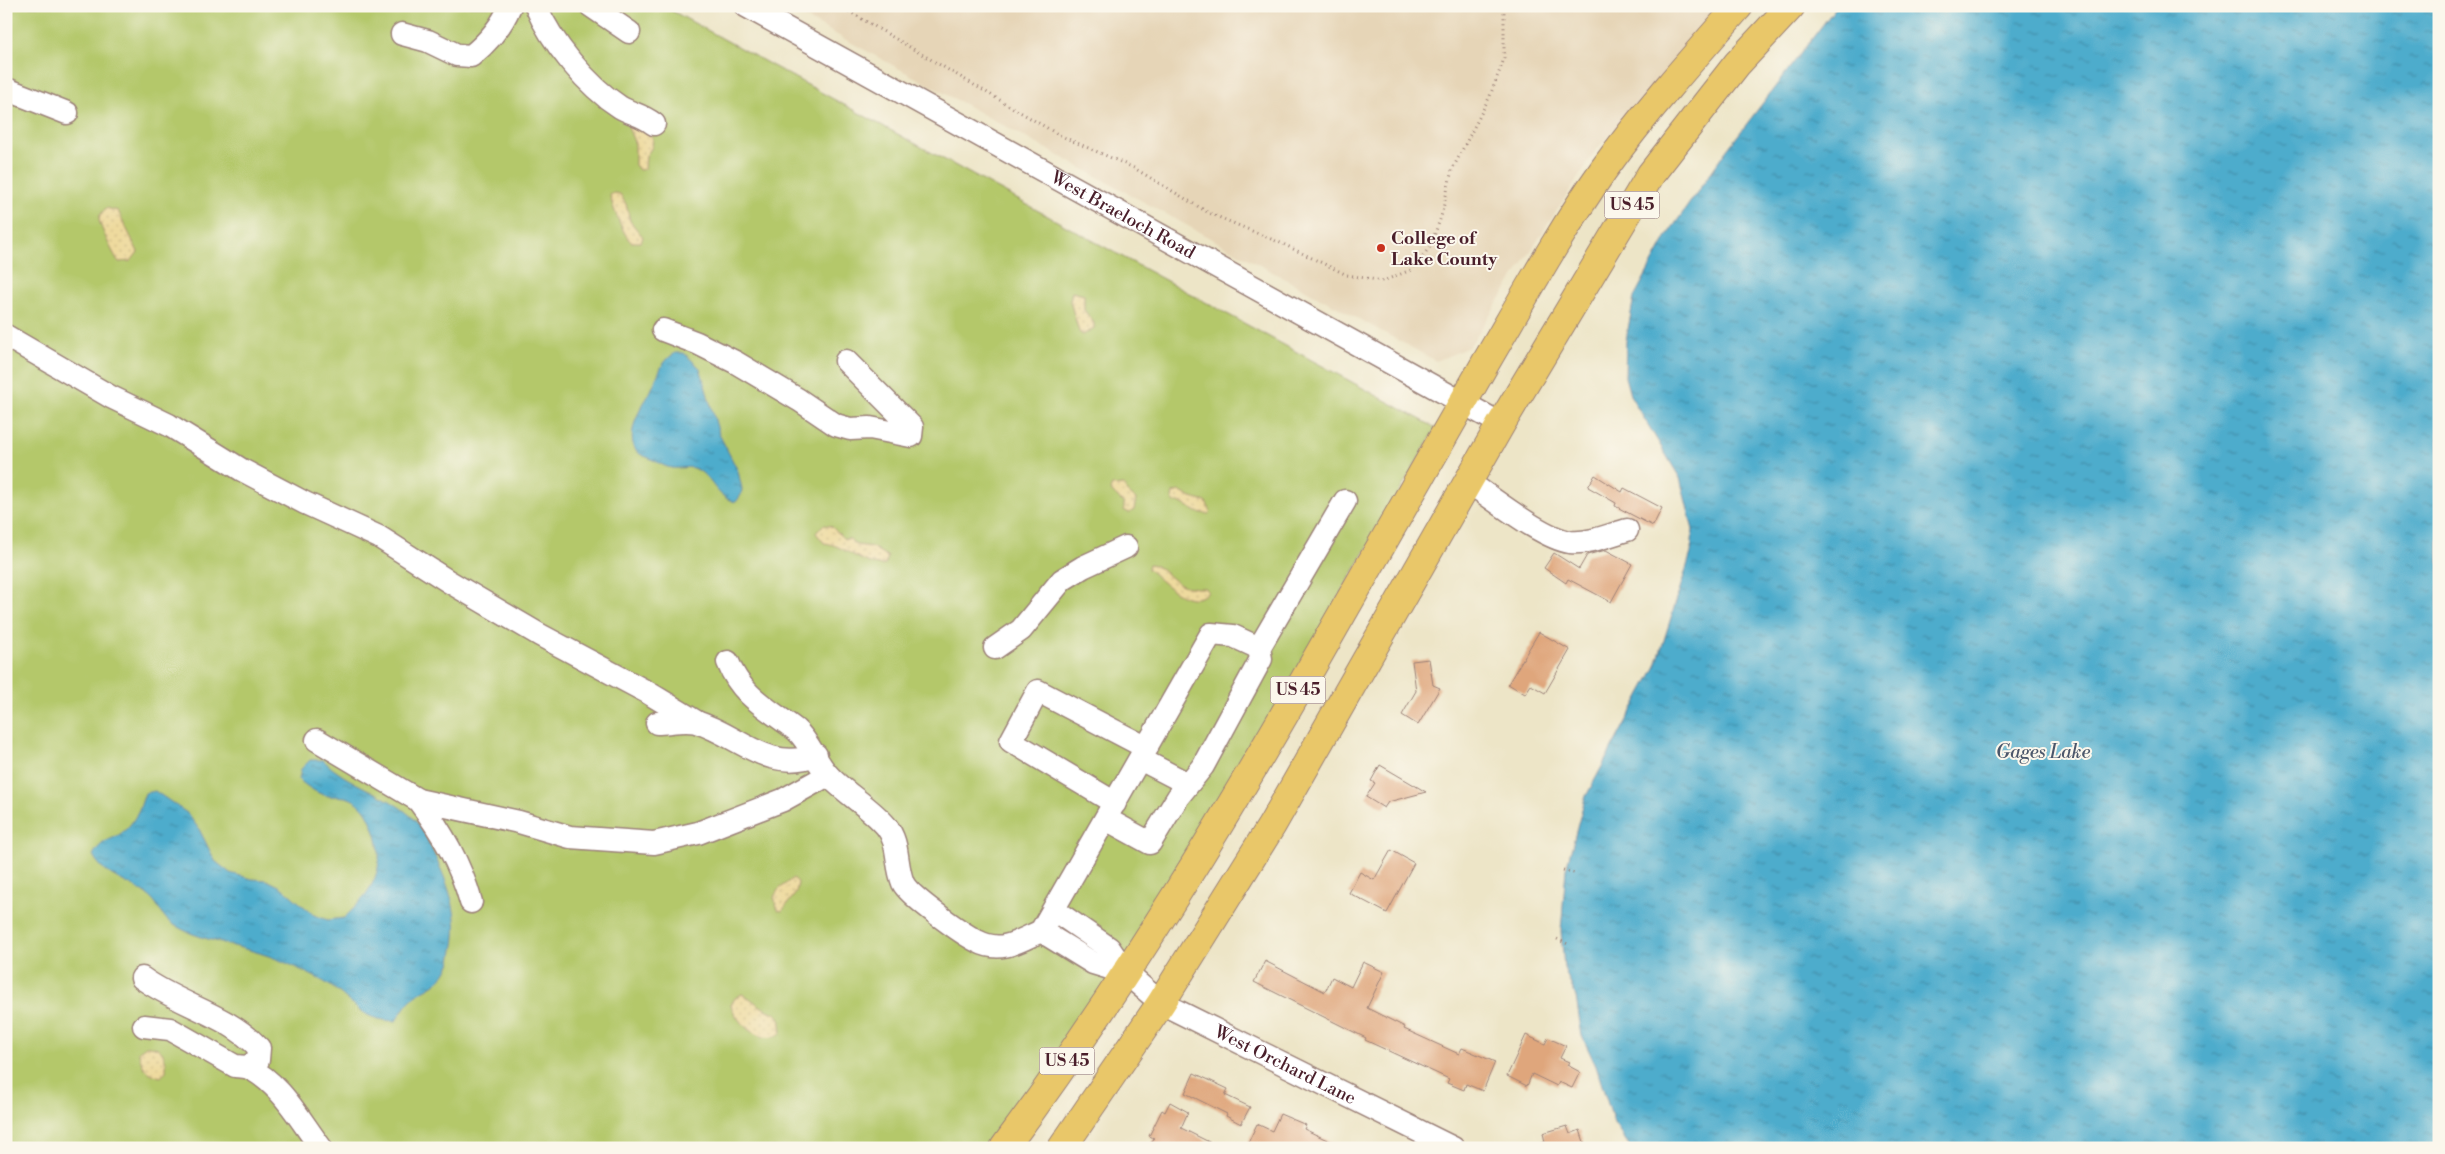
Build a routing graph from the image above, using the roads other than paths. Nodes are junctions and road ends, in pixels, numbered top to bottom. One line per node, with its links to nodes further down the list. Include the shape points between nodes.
1 (510, 6): 8 (street, via 484,46 471,56 457,56 428,41)
2 (536, 6): 11 (street, via 546,28 599,92)
3 (592, 6): 7 (street)
4 (746, 6): 15 (street, West Braeloch Road)
5 (1739, 6): 15 (main road, US 45, via 1687,64 1605,169 1536,275)
6 (1791, 6): 16 (main road, US 45, via 1737,64 1651,174)
7 (629, 32)
8 (402, 34)
9 (6, 90): 10 (street)
10 (67, 113)
11 (654, 124)
12 (663, 330): 14 (street, via 697,342 735,362 836,425 912,436 912,427 904,415)
13 (6, 336): 24 (street, via 242,470 379,537 523,626)
14 (846, 361)
15 (1462, 403): 16 (street, West Braeloch Road); 36 (main road, US 45, via 1329,637)
16 (1501, 424): 17 (main road, US 45)
17 (1468, 482): 19 (street, via 1561,539 1580,542); 38 (main road, US 45, via 1272,825)
18 (1345, 501): 22 (street)
19 (1627, 530)
20 (1126, 547): 21 (street, via 1062,580 1021,630)
21 (995, 648)
22 (1258, 648): 27 (street, via 1233,636 1211,634); 30 (street, via 1261,659 1202,766)
23 (728, 662): 28 (street, via 734,677 752,697 797,731)
24 (695, 721): 25 (street); 28 (street, via 757,753 800,761)
25 (657, 723)
26 (317, 740): 31 (street)
27 (1143, 754): 30 (street); 32 (street); 32 (street, via 1038,691 1011,741)
28 (816, 756): 29 (street)
29 (828, 775): 31 (street, via 783,800 698,833 654,843 570,837 519,822); 35 (street, via 886,826 895,842 903,883 911,895 978,942 1006,947)
30 (1188, 784): 32 (street, via 1150,842)
31 (418, 800): 33 (street, via 453,852)
32 (1111, 811): 34 (street)
33 (471, 902)
34 (1054, 910): 35 (street); 36 (street, via 1109,948)
35 (1041, 931): 36 (street, via 1093,963)
36 (1126, 973): 38 (street, West Orchard Lane); 42 (main road, US 45)
37 (142, 978): 40 (street, via 172,997 220,1018 251,1039 259,1048 258,1060)
38 (1161, 1003): 43 (main road, US 45); 44 (street, West Orchard Lane)
39 (144, 1026): 40 (street, via 170,1029 235,1066)
40 (247, 1067): 41 (street, via 263,1075 299,1114)
41 (321, 1148)
42 (1004, 1148)
43 (1062, 1148)
44 (1453, 1148)

